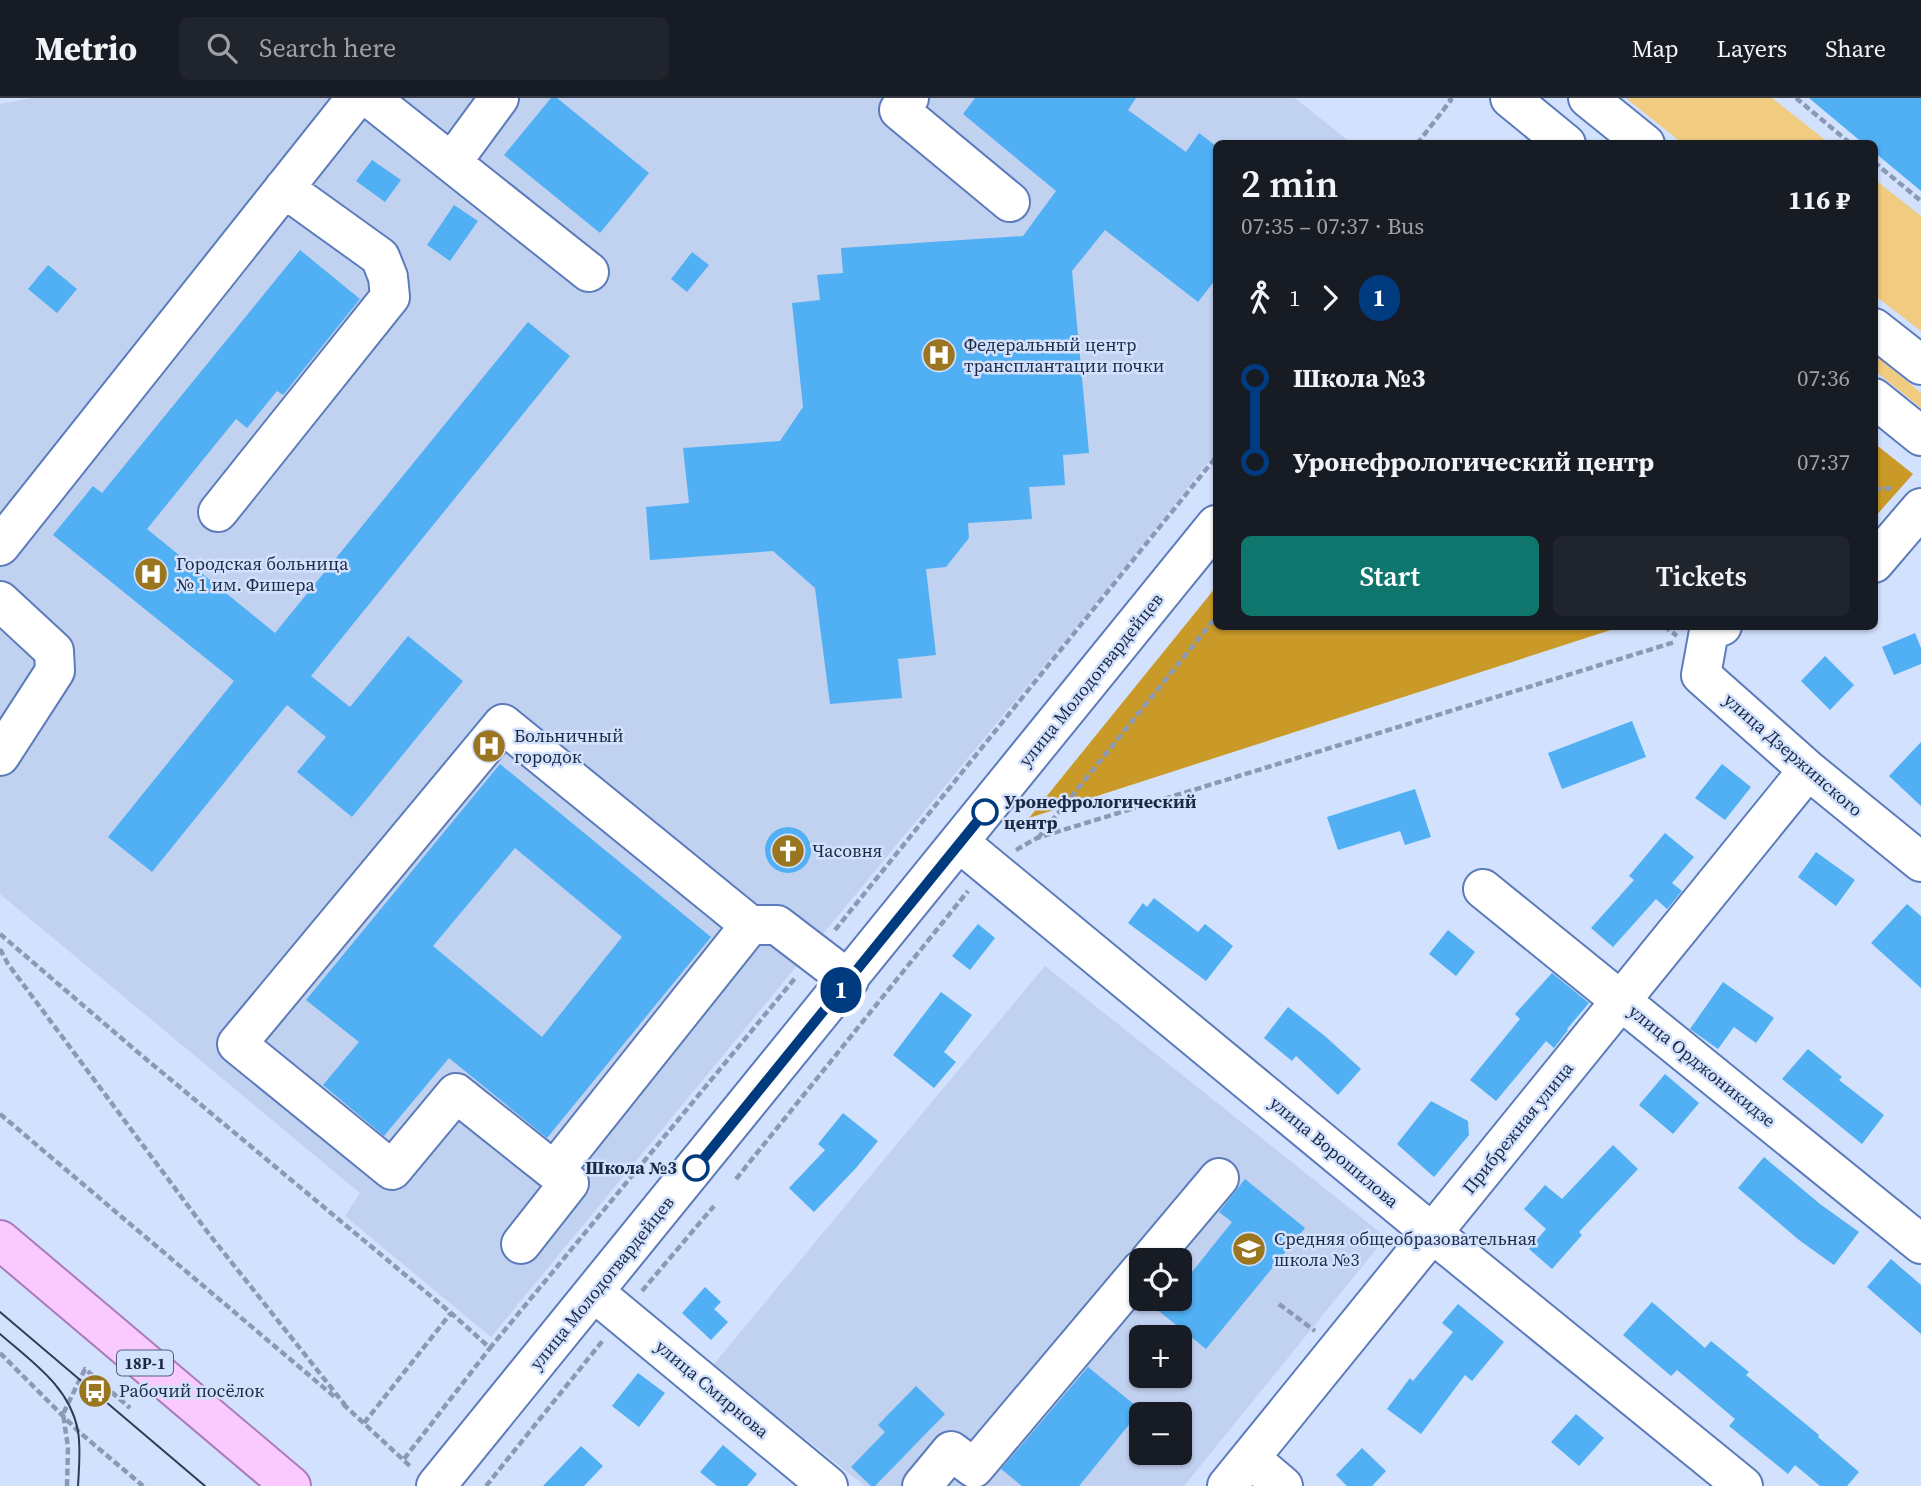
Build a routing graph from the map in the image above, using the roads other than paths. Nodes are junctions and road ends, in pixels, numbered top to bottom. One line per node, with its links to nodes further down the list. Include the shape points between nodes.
1 (356, 98): 10 (street)
2 (370, 98): 9 (street)
3 (499, 98): 9 (street)
4 (909, 98): 11 (street, via 899,110)
5 (1510, 98): 7 (street)
6 (1588, 98): 8 (street)
7 (1548, 127)
8 (1640, 140)
9 (452, 162): 12 (street)
10 (284, 188): 18 (street, via 380,257 390,297); 20 (street)
11 (1010, 202)
12 (589, 272)
13 (1878, 331): 14 (street)
14 (1921, 365)
15 (1878, 401): 16 (street)
16 (1921, 436)
17 (1921, 508): 21 (street)
18 (218, 512)
19 (1213, 529): 26 (street, улица Молодогвардейцев)
20 (0, 546)
21 (1878, 558)
22 (0, 601): 24 (street, via 54,651 55,671)
23 (1716, 630): 25 (street, улица Дзержинского, via 1701,675)
24 (0, 756)
25 (1808, 770): 27 (street, улица Дзержинского); 31 (street, Прибрежная улица)
26 (974, 854): 30 (street, улица Молодогвардейцев); 34 (street, улица Ворошилова)
27 (1921, 862)
28 (1483, 889): 31 (street, улица Орджоникидзе)
29 (750, 925): 30 (street, via 777,925); 32 (street); 32 (street, via 503,724 237,1044 392,1170 456,1093)
30 (849, 980): 40 (street, улица Молодогвардейцев)
31 (1621, 1000): 34 (street, Прибрежная улица); 37 (street, улица Орджоникидзе)
32 (554, 1171): 36 (street, via 569,1183)
33 (1219, 1178): 38 (street)
34 (1432, 1233): 41 (street, Прибрежная улица); 47 (street, улица Ворошилова)
35 (0, 1240): 43 (main road, 18Р-1)
36 (522, 1244)
37 (1921, 1244)
38 (1160, 1248)
39 (1129, 1284): 45 (street, via 974,1468 951,1451)
40 (609, 1304): 42 (street, улица Молодогвардейцев); 44 (street, улица Смирнова)
41 (1238, 1472): 46 (street)
42 (424, 1477)
43 (291, 1486)
44 (828, 1486)
45 (922, 1486)
46 (1283, 1486)
47 (1743, 1486)

